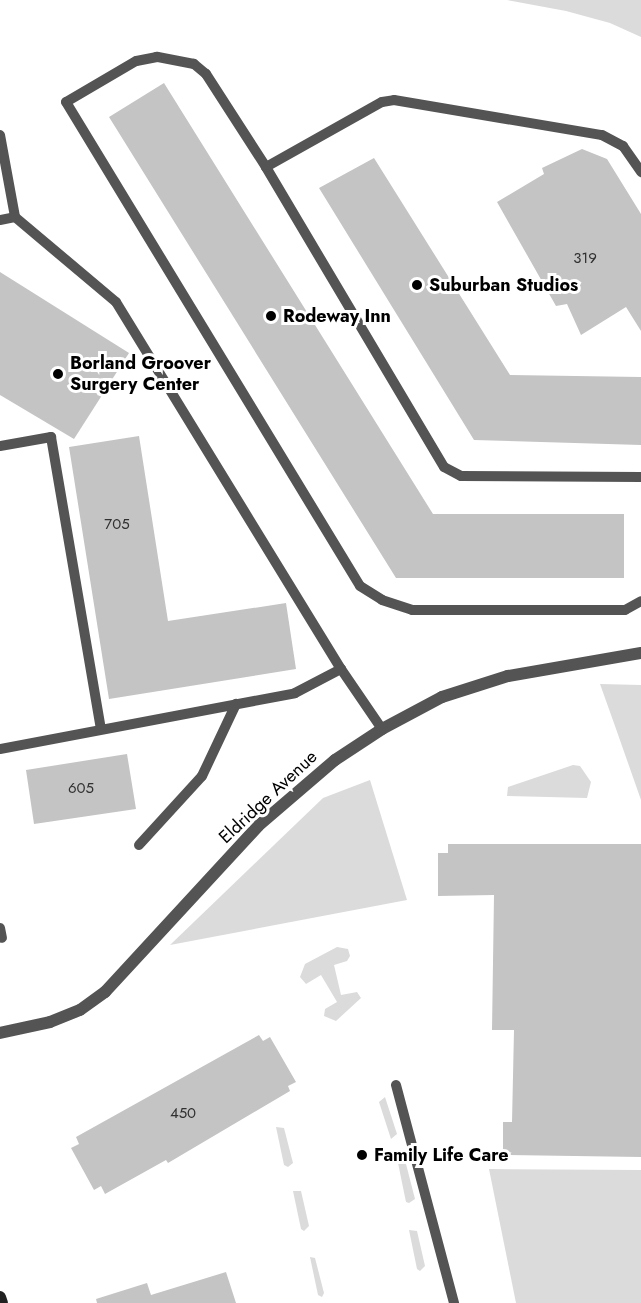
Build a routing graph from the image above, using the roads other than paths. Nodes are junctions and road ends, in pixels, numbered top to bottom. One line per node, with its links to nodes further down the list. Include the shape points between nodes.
1 (0, 135): 4 (lane)
2 (266, 168): 3 (lane, via 382,102 394,100 602,135 623,146); 7 (lane, via 444,467 461,476); 8 (lane, via 206,74 177,58 136,60 66,102 360,586 382,600 412,610 624,610)
3 (641, 172)
4 (15, 217): 5 (lane); 10 (lane, via 116,302)
5 (0, 220)
6 (0, 446): 12 (lane, via 51,437)
7 (641, 477)
8 (641, 601)
9 (641, 653): 13 (street, Eldridge Avenue, via 508,676 442,698)
10 (341, 669): 11 (lane, via 295,693); 13 (lane)
11 (236, 704): 12 (lane); 15 (lane, via 202,776)
12 (101, 729): 14 (lane)
13 (382, 729): 16 (street, Eldridge Avenue, via 334,760 258,826 105,992 80,1010 50,1022)
14 (0, 749)
15 (139, 845)
16 (0, 1033)
17 (396, 1086): 20 (lane)
18 (0, 1297): 19 (main road)
19 (2, 1303)
20 (454, 1303)

